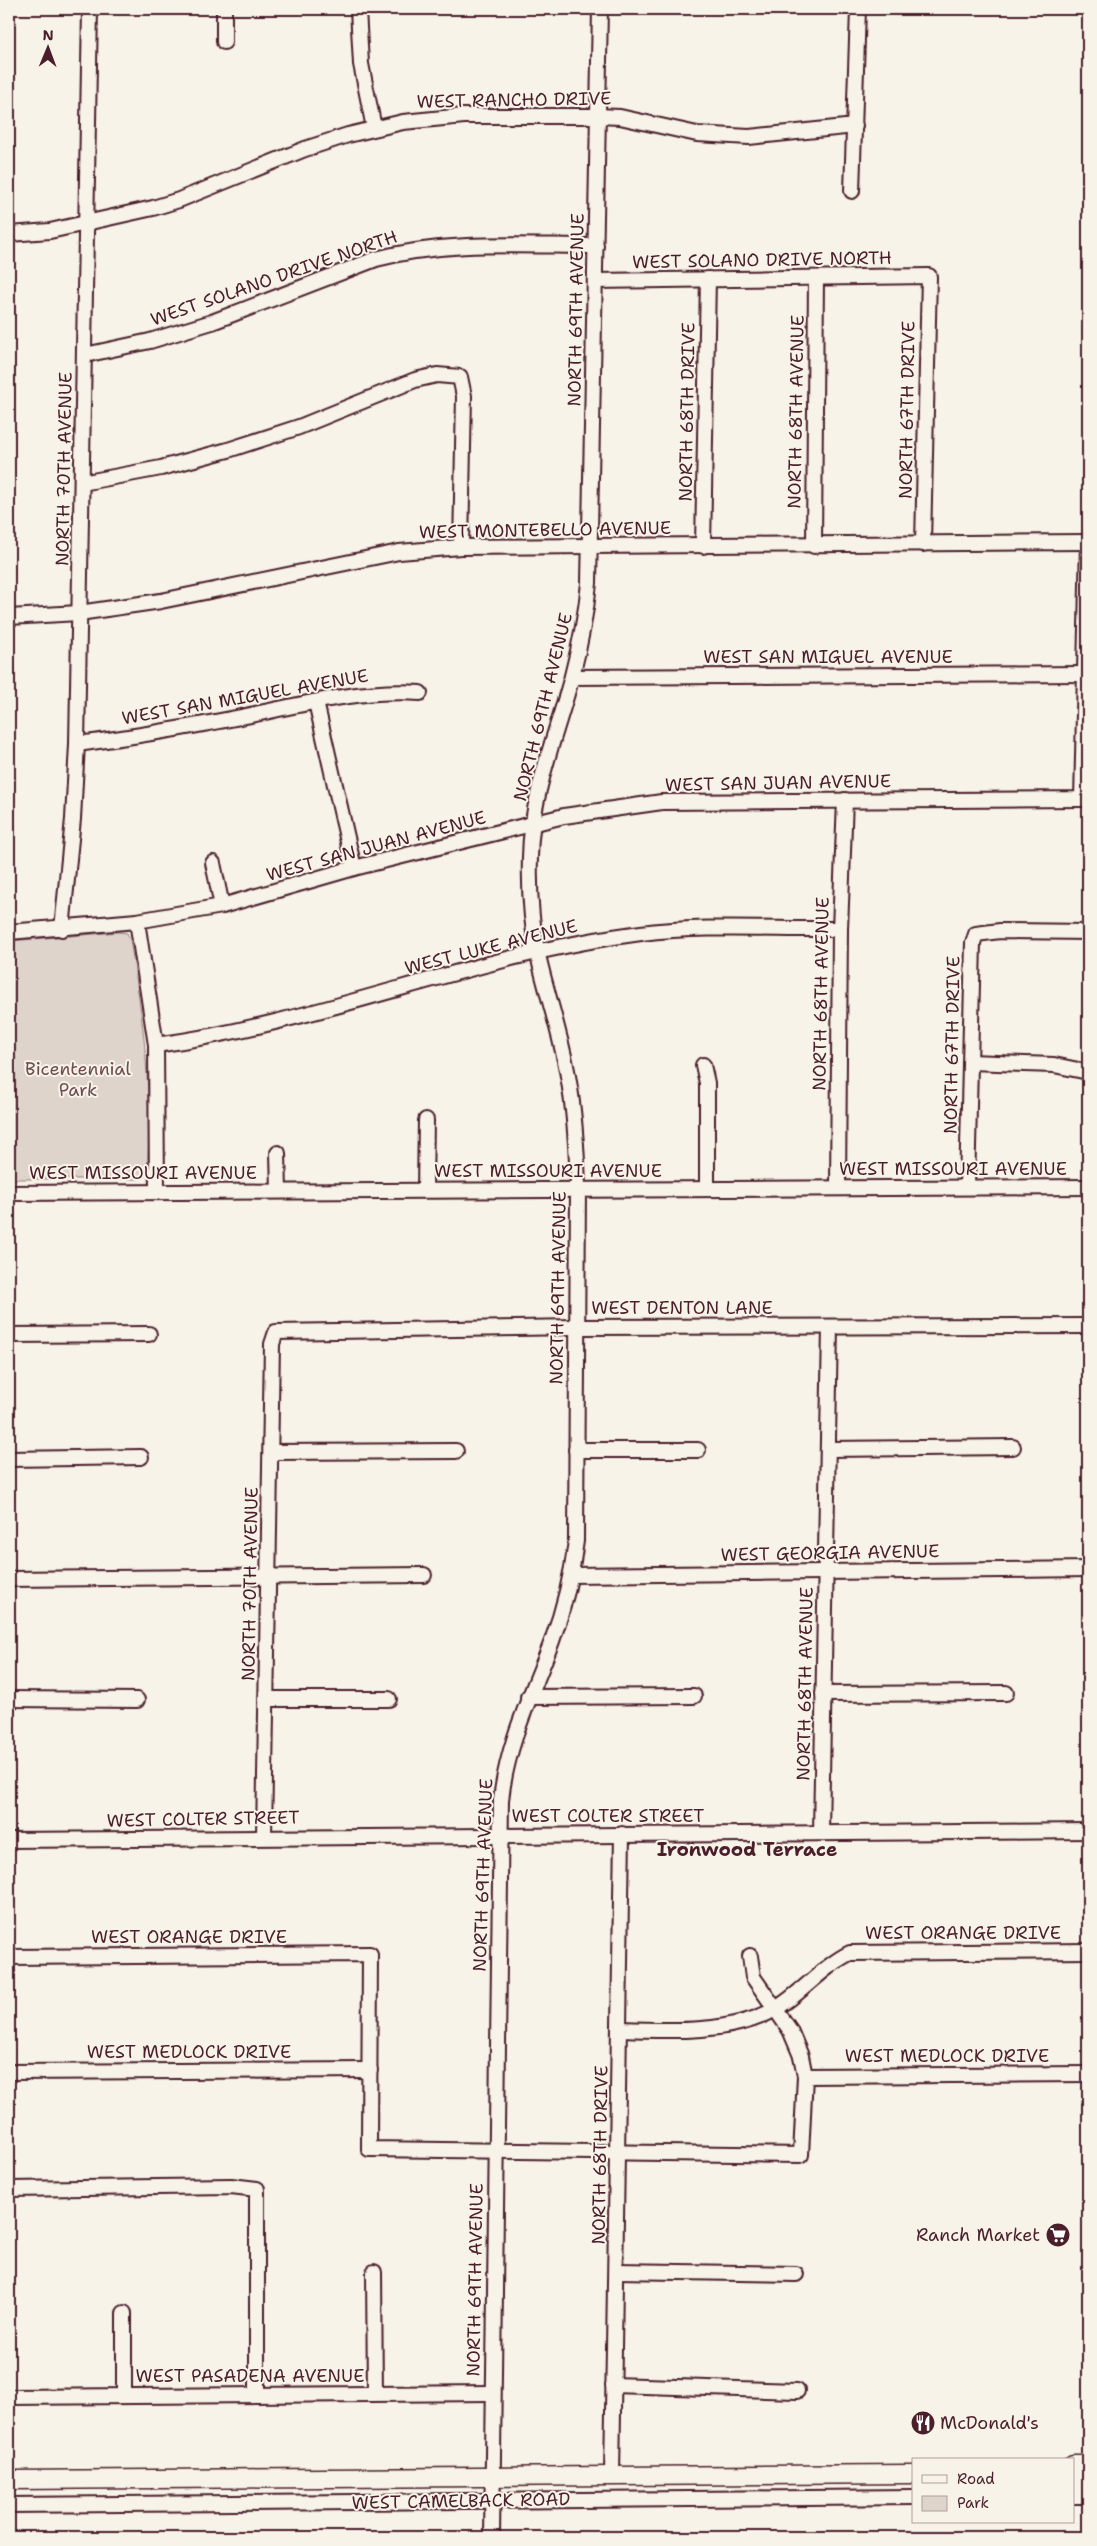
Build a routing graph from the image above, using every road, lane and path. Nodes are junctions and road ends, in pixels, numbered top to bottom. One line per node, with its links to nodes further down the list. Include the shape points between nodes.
1 (90, 9): 11 (street, NORTH 70TH AVENUE)
2 (224, 9): 6 (street)
3 (358, 9): 9 (street, via 361,64)
4 (600, 9): 7 (street, NORTH 69TH AVENUE)
5 (858, 9): 8 (street)
6 (224, 42)
7 (597, 116): 8 (street, WEST RANCHO DRIVE, via 620,117 670,129 723,136 777,135); 9 (street, WEST RANCHO DRIVE, via 447,117); 13 (street, NORTH 69TH AVENUE)
8 (855, 126): 10 (street)
9 (374, 128): 11 (street, WEST RANCHO DRIVE, via 305,149 179,200)
10 (852, 191)
11 (86, 224): 12 (street, WEST RANCHO DRIVE); 18 (street, NORTH 70TH AVENUE)
12 (9, 234)
13 (596, 246): 17 (street, NORTH 69TH AVENUE); 18 (street, WEST SOLANO DRIVE NORTH, via 442,246 404,252 376,259 212,322 150,341)
14 (929, 276): 15 (street, WEST SOLANO DRIVE NORTH); 21 (street, NORTH 67TH DRIVE)
15 (816, 278): 16 (street, WEST SOLANO DRIVE NORTH); 23 (street, NORTH 68TH AVENUE)
16 (708, 280): 17 (street, WEST SOLANO DRIVE NORTH); 22 (street, NORTH 68TH DRIVE)
17 (595, 281): 25 (street, NORTH 69TH AVENUE)
18 (85, 355): 19 (street, NORTH 70TH AVENUE)
19 (82, 483): 24 (street, via 161,468 228,450 299,427 415,380 437,375 460,377 464,396); 26 (street, NORTH 70TH AVENUE)
20 (1088, 542): 21 (street, WEST MONTEBELLO AVENUE); 28 (street)
21 (923, 544): 23 (street, WEST MONTEBELLO AVENUE)
22 (703, 546): 23 (street, WEST MONTEBELLO AVENUE); 25 (street, WEST MONTEBELLO AVENUE)
23 (814, 546)
24 (461, 547): 25 (street, WEST MONTEBELLO AVENUE); 26 (street, WEST MONTEBELLO AVENUE, via 399,552 161,601)
25 (590, 547): 29 (street, NORTH 69TH AVENUE, via 586,620)
26 (79, 613): 27 (street, WEST MONTEBELLO AVENUE); 32 (street, NORTH 70TH AVENUE)
27 (9, 617)
28 (1085, 674): 29 (street, WEST SAN MIGUEL AVENUE); 33 (street, WEST SAN JUAN AVENUE, via 1082,799)
29 (572, 677): 34 (street, NORTH 69TH AVENUE, via 544,765)
30 (420, 692): 31 (street, WEST SAN MIGUEL AVENUE, via 399,691)
31 (316, 702): 32 (street, WEST SAN MIGUEL AVENUE, via 161,733); 36 (street)
32 (77, 744): 39 (street, NORTH 70TH AVENUE)
33 (845, 800): 34 (street, WEST SAN JUAN AVENUE, via 662,802 583,812); 40 (street, NORTH 68TH AVENUE)
34 (533, 824): 36 (street, WEST SAN JUAN AVENUE); 43 (street, NORTH 69TH AVENUE, via 530,898)
35 (213, 863): 37 (street)
36 (354, 868): 37 (street, WEST SAN JUAN AVENUE)
37 (222, 906): 38 (street, WEST SAN JUAN AVENUE)
38 (138, 921): 39 (street, WEST SAN JUAN AVENUE); 44 (street)
39 (62, 929): 41 (street, WEST SAN JUAN AVENUE)
40 (840, 929): 43 (street, WEST LUKE AVENUE, via 673,930); 53 (street, NORTH 68TH AVENUE)
41 (9, 932)
42 (1088, 932): 45 (street, NORTH 67TH DRIVE, via 993,931 976,934 973,943)
43 (538, 953): 44 (street, WEST LUKE AVENUE, via 284,1020 195,1040); 54 (street, NORTH 69TH AVENUE, via 572,1098)
44 (156, 1045): 56 (street)
45 (970, 1062): 47 (street, via 1054,1065); 50 (street, NORTH 67TH DRIVE)
46 (703, 1065): 52 (street, via 707,1084)
47 (1088, 1072)
48 (426, 1120): 55 (street)
49 (278, 1153): 57 (street)
50 (967, 1187): 51 (street, WEST MISSOURI AVENUE); 53 (street, WEST MISSOURI AVENUE)
51 (1088, 1187)
52 (707, 1188): 53 (street, WEST MISSOURI AVENUE); 54 (street, WEST MISSOURI AVENUE)
53 (838, 1188)
54 (578, 1189): 55 (street, WEST MISSOURI AVENUE); 59 (street, NORTH 69TH AVENUE)
55 (425, 1190): 57 (street, WEST MISSOURI AVENUE)
56 (157, 1191): 57 (street, WEST MISSOURI AVENUE); 58 (street, WEST MISSOURI AVENUE)
57 (279, 1191)
58 (9, 1193)
59 (575, 1326): 61 (street, WEST DENTON LANE); 62 (street, WEST DENTON LANE); 67 (street, NORTH 69TH AVENUE)
60 (1088, 1326): 61 (street, WEST DENTON LANE)
61 (830, 1327): 66 (street, NORTH 68TH AVENUE)
62 (276, 1332): 70 (street, NORTH 70TH AVENUE, via 272,1344)
63 (149, 1334): 64 (street)
64 (9, 1335)
65 (1013, 1447): 66 (street)
66 (829, 1449): 74 (street, NORTH 68TH AVENUE)
67 (576, 1450): 68 (street); 76 (street, NORTH 69TH AVENUE, via 576,1540)
68 (698, 1450)
69 (456, 1451): 70 (street)
70 (272, 1452): 77 (street, NORTH 70TH AVENUE)
71 (141, 1457): 72 (street)
72 (9, 1459)
73 (1088, 1569): 74 (street, WEST GEORGIA AVENUE)
74 (826, 1572): 76 (street, WEST GEORGIA AVENUE); 80 (street, NORTH 68TH AVENUE)
75 (424, 1575): 77 (street)
76 (572, 1575): 82 (street, NORTH 69TH AVENUE, via 552,1640)
77 (267, 1576): 78 (street); 85 (street, NORTH 70TH AVENUE)
78 (9, 1578)
79 (1006, 1693): 80 (street)
80 (823, 1694): 88 (street, NORTH 68TH AVENUE)
81 (694, 1696): 82 (street)
82 (528, 1697): 90 (street, NORTH 69TH AVENUE, via 506,1761)
83 (389, 1698): 85 (street)
84 (9, 1699): 86 (street)
85 (266, 1699): 91 (street, NORTH 70TH AVENUE)
86 (137, 1700)
87 (1088, 1831): 88 (street, WEST COLTER STREET)
88 (820, 1833): 89 (street, WEST COLTER STREET)
89 (622, 1834): 90 (street, WEST COLTER STREET); 97 (street, NORTH 68TH DRIVE)
90 (500, 1835): 91 (street, WEST COLTER STREET); 102 (street, NORTH 69TH AVENUE)
91 (264, 1837): 92 (street, WEST COLTER STREET)
92 (9, 1840)
93 (1088, 1951): 96 (street, WEST ORANGE DRIVE, via 850,1953 831,1963)
94 (750, 1956): 96 (street, via 753,1977)
95 (9, 1957): 98 (street, WEST ORANGE DRIVE, via 370,1954)
96 (777, 2008): 97 (street, WEST ORANGE DRIVE, via 733,2025 694,2030); 101 (street, via 802,2056)
97 (620, 2029): 103 (street, NORTH 68TH DRIVE)
98 (370, 2070): 99 (street, WEST MEDLOCK DRIVE); 102 (street, via 370,2149)
99 (9, 2072)
100 (1088, 2074): 101 (street, WEST MEDLOCK DRIVE)
101 (805, 2076): 103 (street, via 801,2155)
102 (496, 2152): 103 (street); 111 (street, NORTH 69TH AVENUE)
103 (619, 2154): 105 (street, NORTH 68TH DRIVE)
104 (9, 2190): 113 (street, via 231,2186 257,2189)
105 (617, 2271): 107 (street); 109 (street, NORTH 68TH DRIVE)
106 (374, 2272): 112 (street)
107 (796, 2274)
108 (124, 2313): 114 (street)
109 (614, 2385): 110 (street); 119 (street, NORTH 68TH DRIVE)
110 (797, 2391)
111 (492, 2393): 112 (street, WEST PASADENA AVENUE); 120 (street, NORTH 69TH AVENUE)
112 (375, 2394): 113 (street, WEST PASADENA AVENUE)
113 (257, 2395): 114 (street, WEST PASADENA AVENUE)
114 (124, 2396): 115 (street, WEST PASADENA AVENUE)
115 (9, 2397)
116 (1074, 2464): 117 (main road)
117 (1088, 2464)
118 (912, 2474): 119 (main road, WEST CAMELBACK ROAD)
119 (612, 2476): 120 (main road, WEST CAMELBACK ROAD)
120 (491, 2477): 121 (main road, WEST CAMELBACK ROAD); 123 (street, NORTH 69TH AVENUE)
121 (9, 2480)
122 (912, 2497): 123 (street, WEST CAMELBACK ROAD)
123 (491, 2501): 124 (street, WEST CAMELBACK ROAD); 125 (street, NORTH 69TH AVENUE)
124 (9, 2505)
125 (492, 2537)

